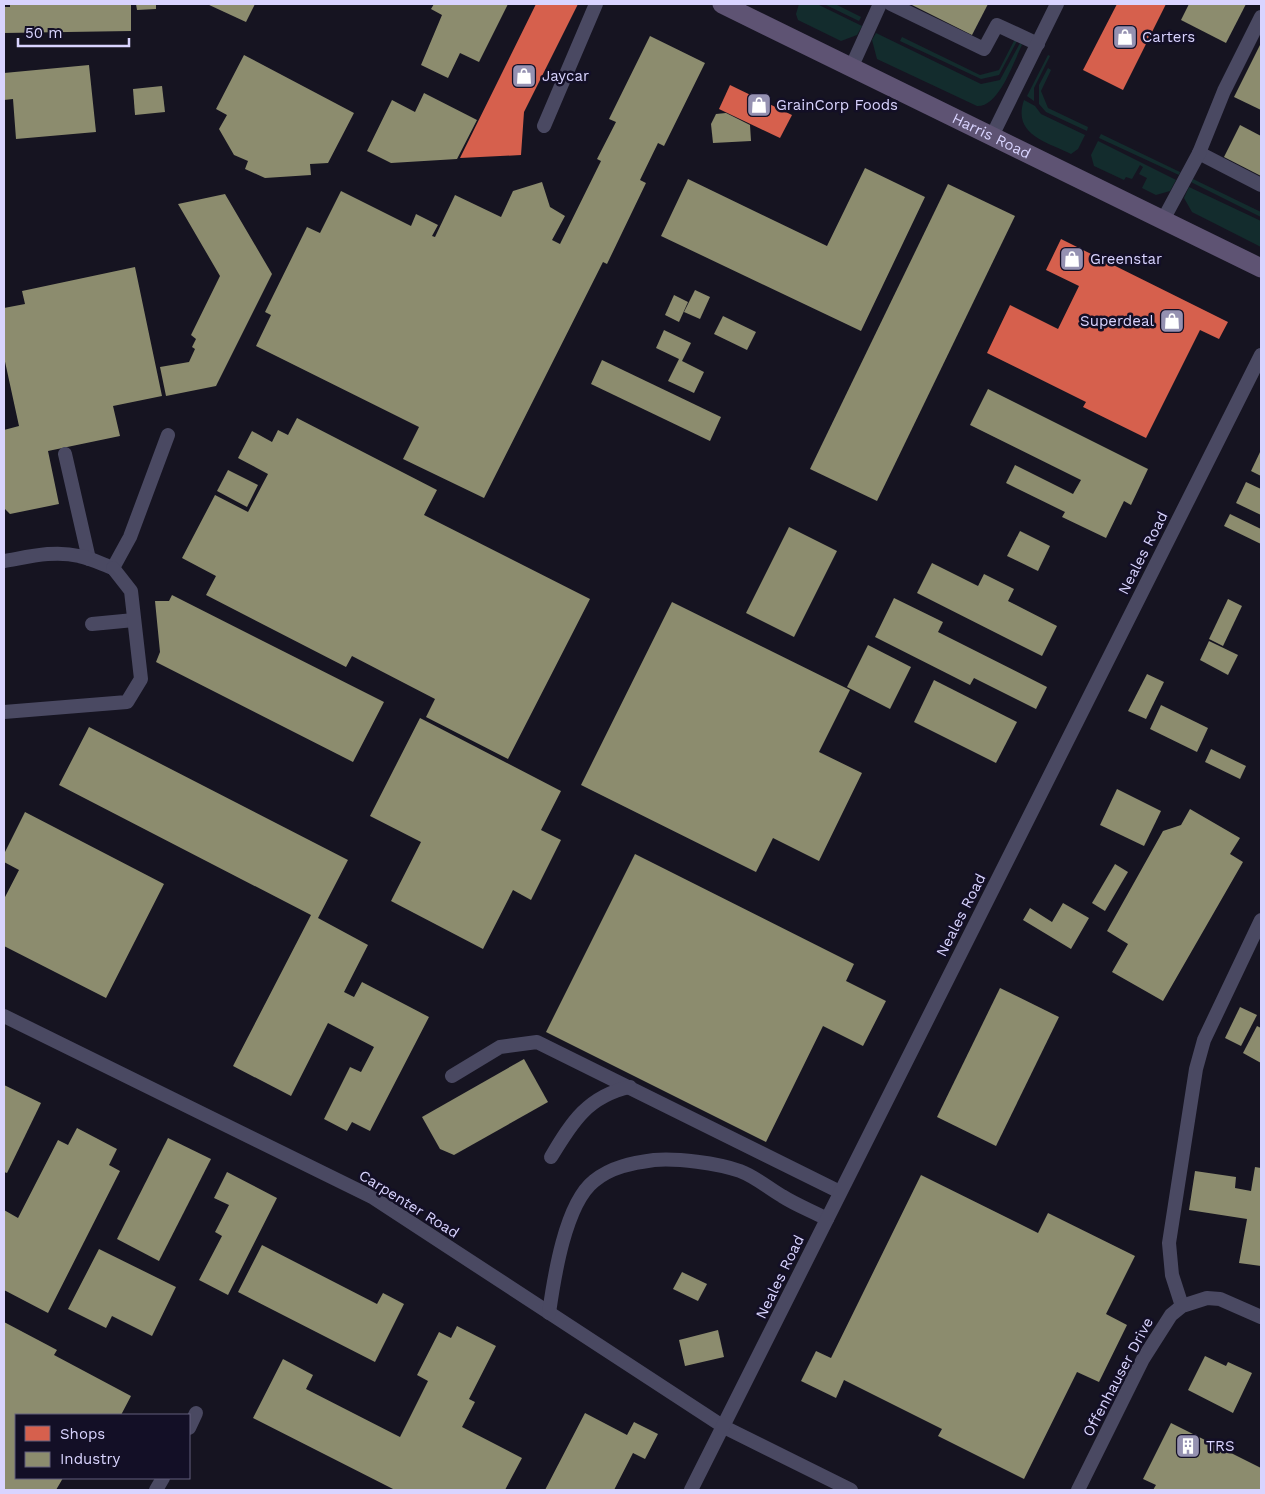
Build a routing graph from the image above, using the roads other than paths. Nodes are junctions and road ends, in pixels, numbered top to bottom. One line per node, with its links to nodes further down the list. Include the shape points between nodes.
1 (596, 4): 9 (street)
2 (722, 4): 8 (main road, Harris Road)
3 (880, 4): 8 (street)
4 (891, 4): 7 (street, via 984,50 997,25)
5 (1057, 4): 7 (street)
6 (1261, 18): 11 (street, via 1224,91)
7 (1038, 44): 10 (street)
8 (851, 68): 10 (main road, Harris Road)
9 (544, 126)
10 (992, 136): 13 (main road, Harris Road)
11 (1199, 153): 12 (street); 13 (street)
12 (1261, 185)
13 (1163, 220): 14 (main road, Harris Road)
14 (1261, 268)
15 (1261, 355): 29 (street, Neales Road)
16 (168, 435): 20 (street, via 130,538)
17 (65, 454): 18 (street)
18 (89, 559): 19 (street, via 54,554); 20 (street)
19 (4, 561)
20 (113, 568): 21 (street, via 131,591)
21 (134, 620): 22 (street); 23 (street, via 141,679 126,702)
22 (92, 624)
23 (4, 712)
24 (1261, 920): 31 (street, via 1199,1055 1169,1243 1172,1275)
25 (4, 1016): 32 (street, Carpenter Road, via 372,1197)
26 (452, 1076): 27 (street, via 500,1047 537,1042)
27 (630, 1087): 28 (street, via 614,1090 593,1101 571,1123); 29 (street)
28 (552, 1157)
29 (840, 1192): 30 (street, Neales Road)
30 (827, 1219): 32 (street, via 739,1171 673,1158 614,1168 592,1182 577,1204 555,1272); 36 (street, Neales Road)
31 (1182, 1306): 33 (street, Offenhauser Drive, via 1207,1298 1220,1299); 41 (street, Offenhauser Drive, via 1171,1314 1143,1359)
32 (549, 1313): 36 (street, Carpenter Road)
33 (1261, 1317)
34 (196, 1413): 35 (street)
35 (190, 1426)
36 (724, 1427): 39 (street, Neales Road); 40 (street, Carpenter Road)
37 (162, 1479): 38 (street)
38 (156, 1490)
39 (691, 1490)
40 (851, 1490)
41 (1078, 1490)

